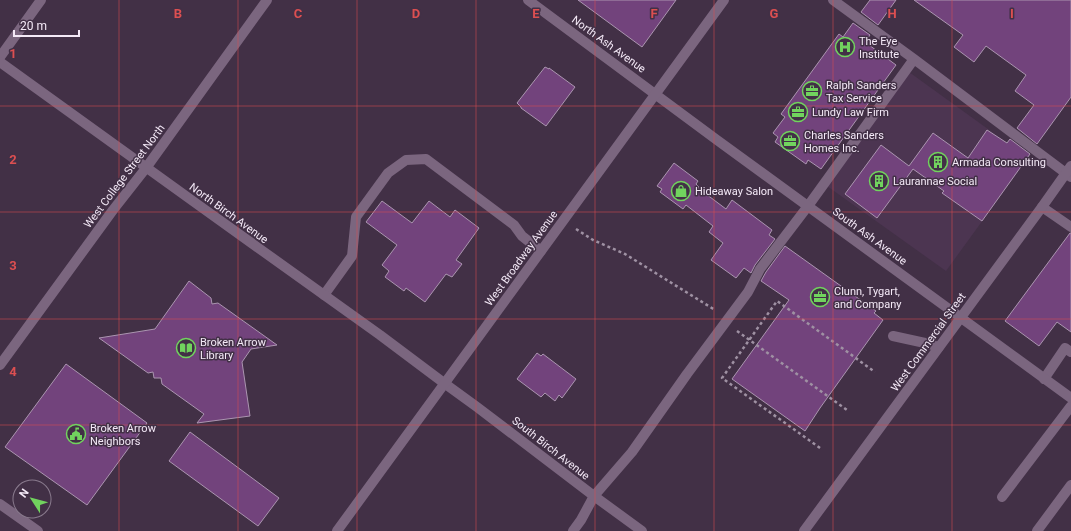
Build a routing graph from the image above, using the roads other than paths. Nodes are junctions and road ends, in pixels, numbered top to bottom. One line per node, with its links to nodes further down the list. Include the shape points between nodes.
1 (41, 0): 6 (street)
2 (267, 0): 10 (street, West College Street North)
3 (528, 0): 9 (street, North Ash Avenue)
4 (724, 0): 9 (street, West Broadway Avenue)
5 (832, 0): 7 (street)
6 (0, 57)
7 (914, 59): 11 (street); 12 (street)
8 (0, 62): 10 (street, North Birch Avenue)
9 (655, 94): 12 (street, South Ash Avenue); 15 (street, West Broadway Avenue)
10 (146, 168): 16 (street, North Birch Avenue); 21 (street, West College Street North)
11 (1069, 172): 13 (street, West Commercial Street)
12 (808, 206): 17 (street, South Ash Avenue); 27 (street, via 760,269 748,292 632,452)
13 (1042, 207): 14 (street); 17 (street, West Commercial Street)
14 (1071, 228)
15 (541, 251): 16 (street, via 522,236 514,225 426,159 406,160 388,174 356,217 352,256); 23 (street, West Broadway Avenue)
16 (324, 295): 23 (street, North Birch Avenue)
17 (961, 317): 19 (street, West Commercial Street); 22 (street, South Ash Avenue)
18 (893, 336): 19 (street)
19 (938, 347): 34 (street, West Commercial Street)
20 (1071, 352): 22 (street, via 1065,348)
21 (0, 365)
22 (1044, 378): 24 (street, South Ash Avenue)
23 (444, 383): 27 (street, South Birch Avenue); 31 (street, West Broadway Avenue)
24 (1071, 398)
25 (1071, 406): 28 (street)
26 (1071, 485): 35 (street)
27 (594, 496): 32 (street); 33 (street, South Birch Avenue)
28 (1002, 497)
29 (0, 504): 30 (street)
30 (38, 531)
31 (337, 531)
32 (573, 531)
33 (642, 531)
34 (804, 531)
35 (1037, 531)

